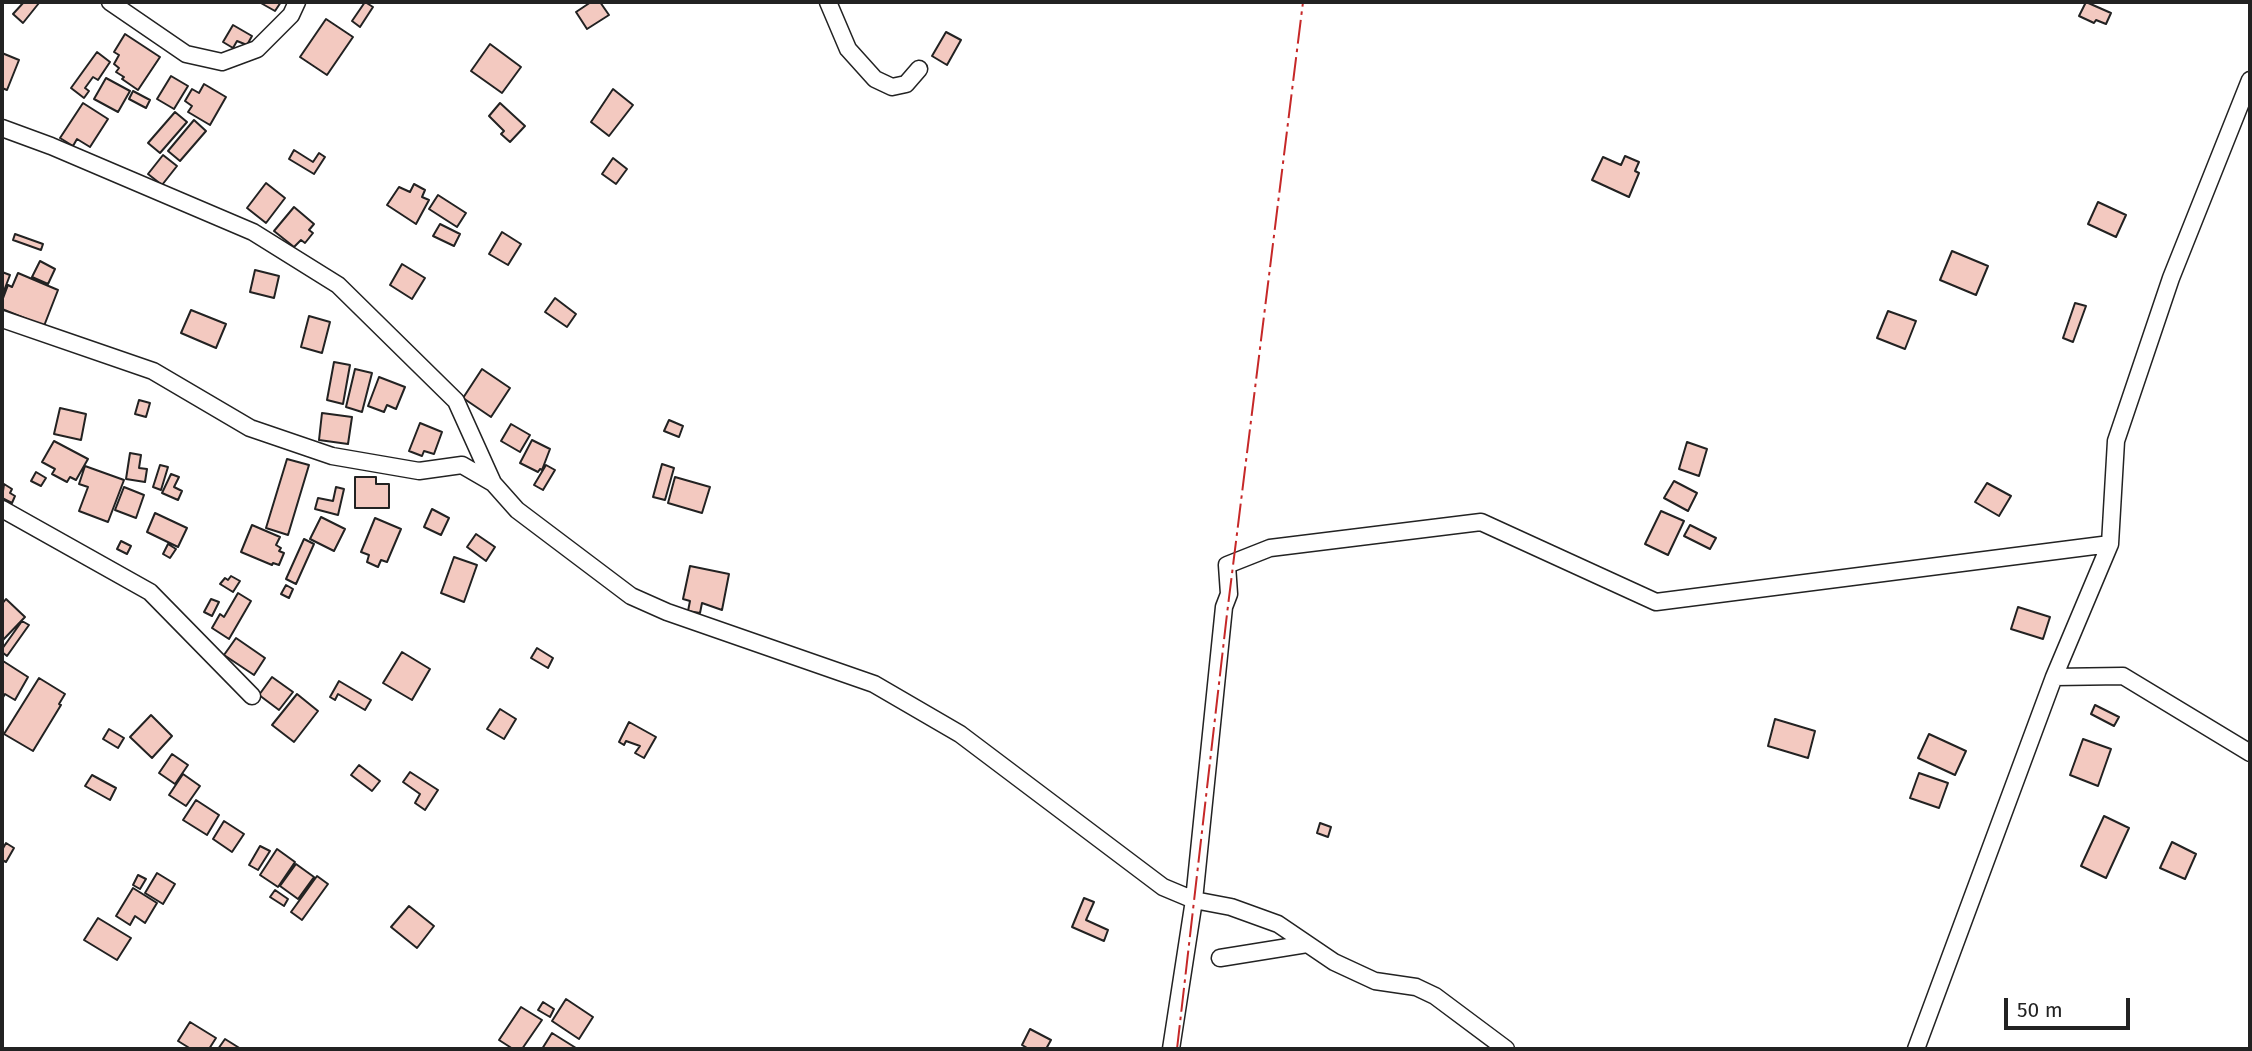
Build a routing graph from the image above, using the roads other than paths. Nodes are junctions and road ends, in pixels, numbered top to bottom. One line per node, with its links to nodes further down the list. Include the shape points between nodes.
1 (110, 2): 2 (street, via 186,54 222,62 257,49 291,15)
2 (297, 2)
3 (828, 2): 4 (street, via 848,49 875,79 892,87 906,84)
4 (919, 69)
5 (2250, 80): 10 (street, via 2171,278 2116,441)
6 (2, 128): 8 (street, via 253,232 338,285 456,401)
7 (2, 319): 8 (street, via 153,372 250,428 320,452 419,471 462,465)
8 (493, 483): 14 (street, via 517,510 631,596 874,684 960,734 1163,887)
9 (2, 509): 12 (street, via 150,592)
10 (2110, 544): 11 (street); 14 (street, via 1656,602 1481,523 1270,548 1227,565 1229,594)
11 (2054, 677): 13 (street, via 2123,676); 19 (street)
12 (252, 696)
13 (2250, 753)
14 (1194, 900): 15 (street, via 1278,924); 17 (street)
15 (1307, 944): 16 (street); 18 (street, via 1375,981 1416,986 1436,996)
16 (1220, 958)
17 (1171, 1049)
18 (1506, 1049)
19 (1916, 1049)

